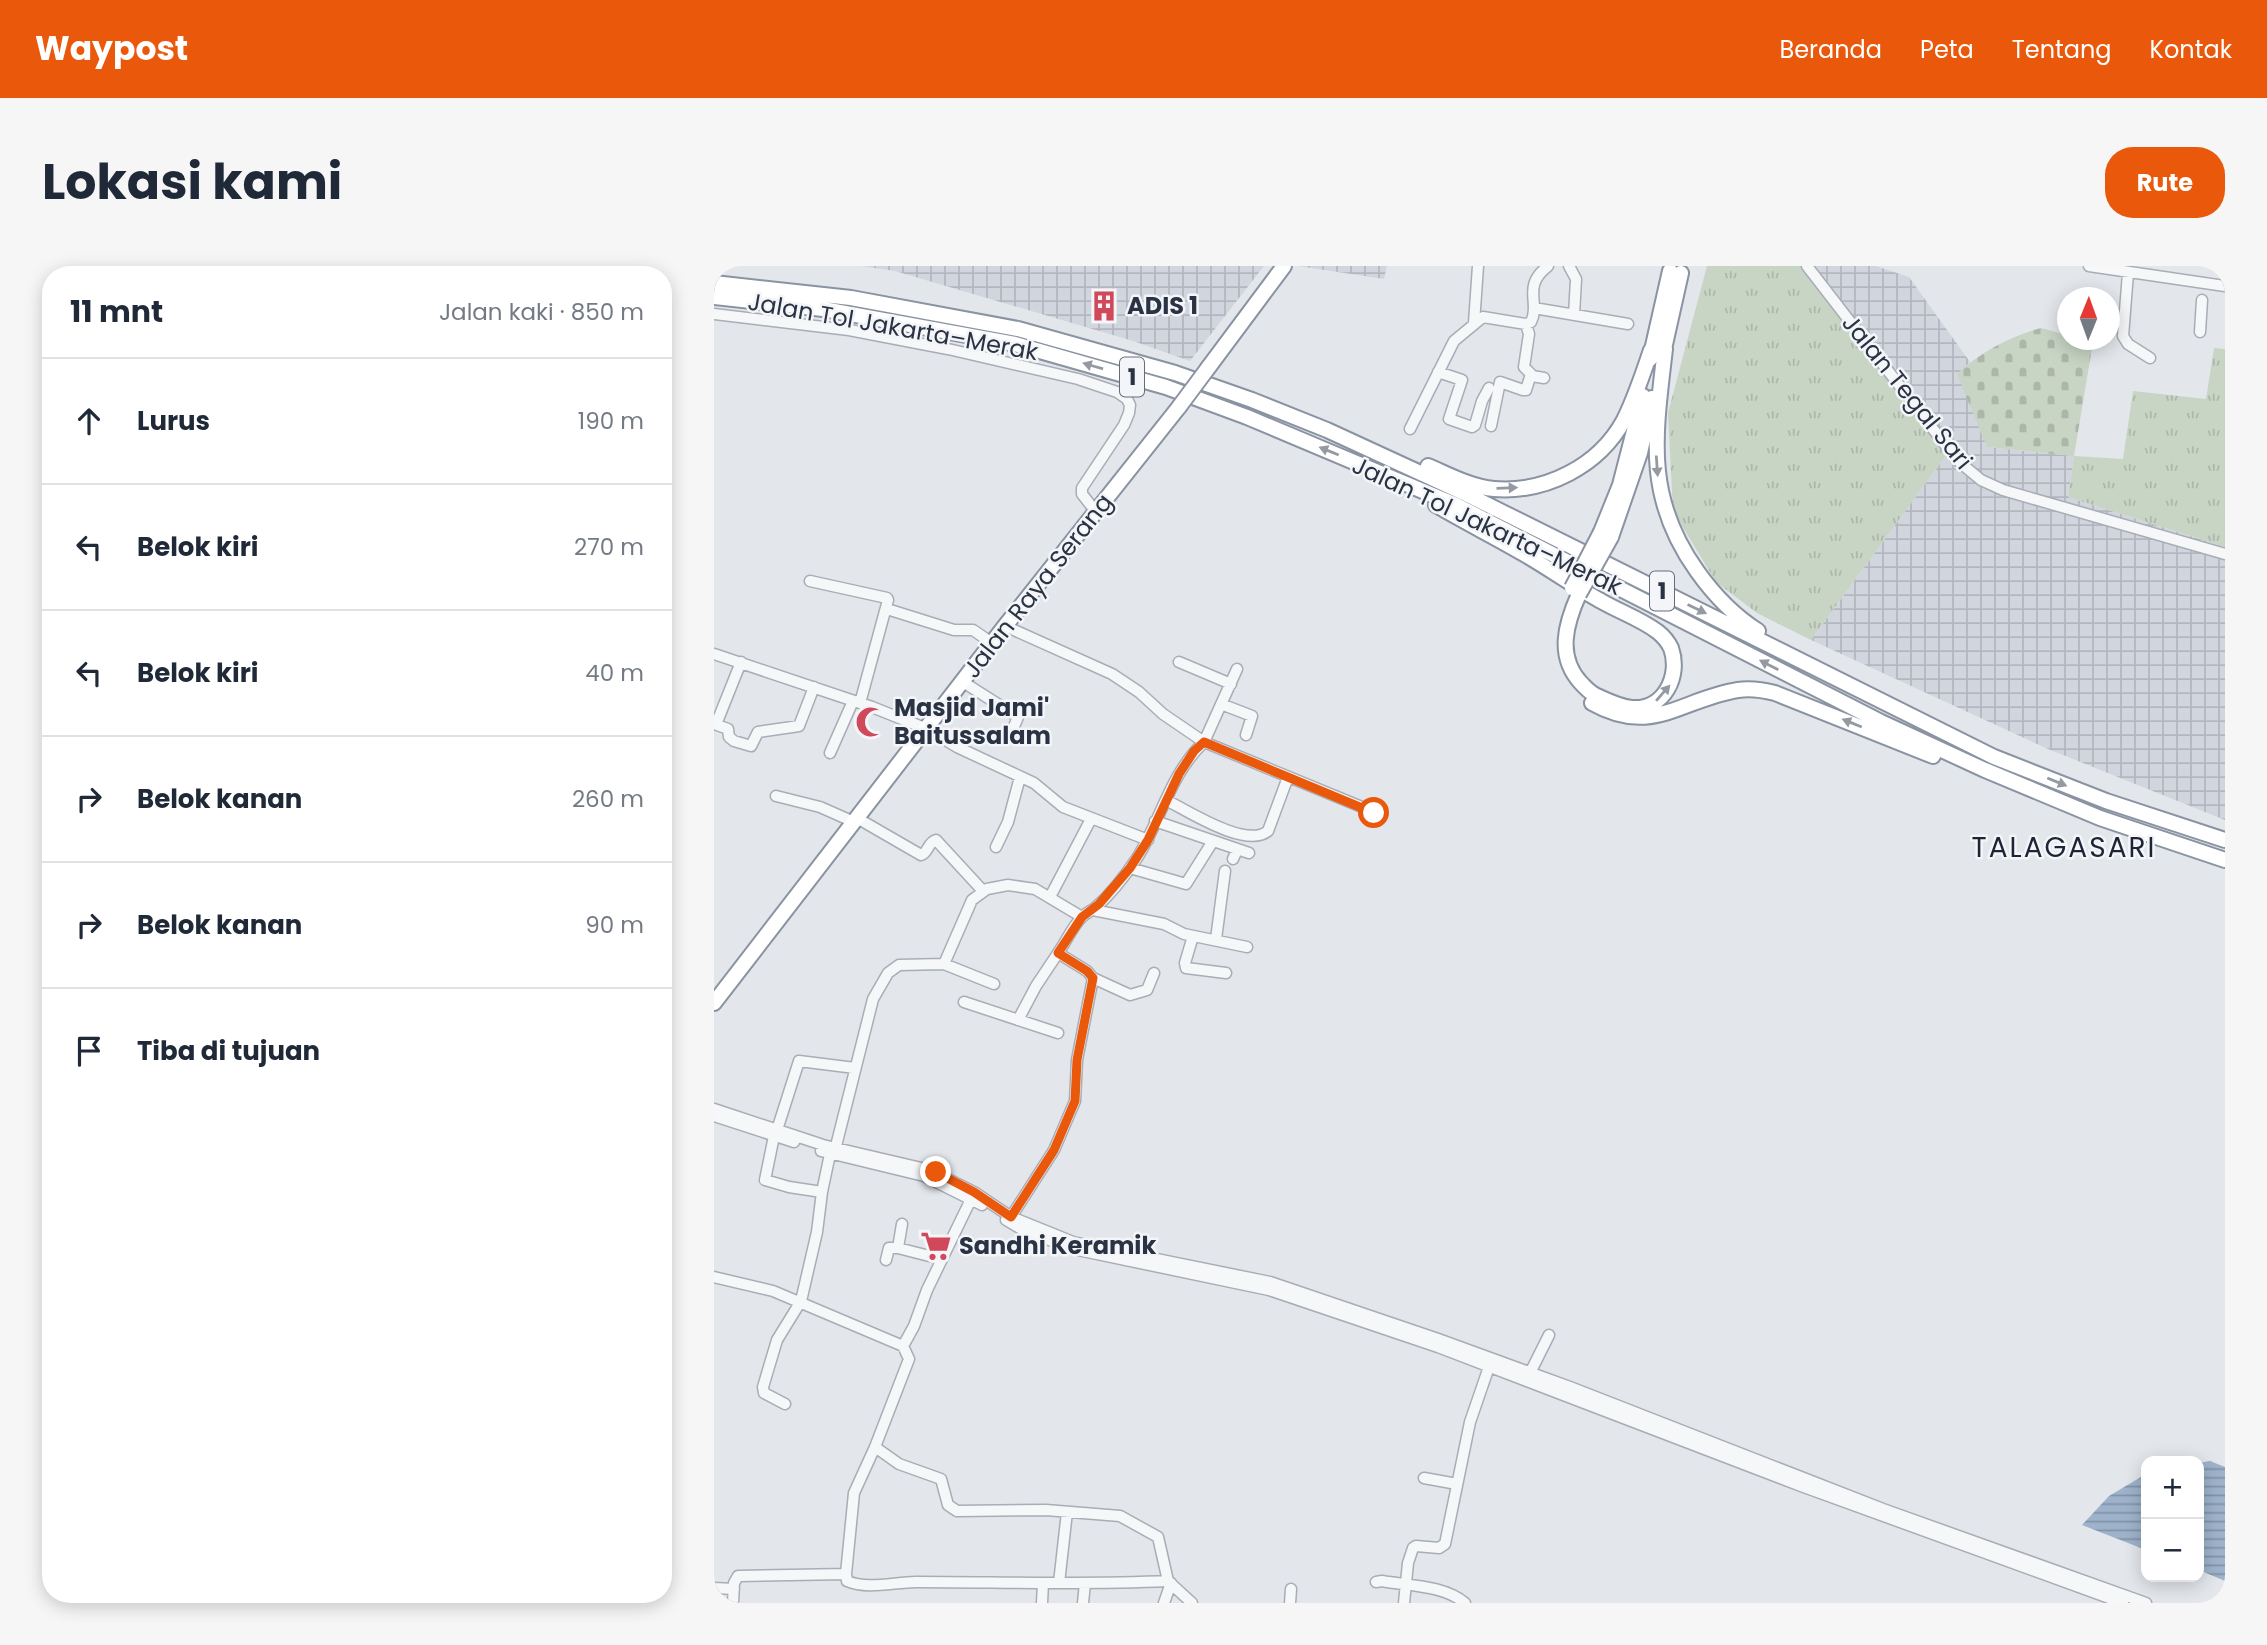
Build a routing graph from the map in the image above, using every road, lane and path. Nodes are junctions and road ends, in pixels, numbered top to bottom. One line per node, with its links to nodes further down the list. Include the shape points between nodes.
1 (1284, 266): 30 (highway, Jalan Raya Serang / 1, bridge)
2 (1478, 266): 16 (street)
3 (1548, 266): 13 (street, via 1536,281)
4 (1569, 266): 15 (street, via 1576,279)
5 (1807, 266): 31 (street, Jalan Tegal Sari, via 1974,476 2003,490)
6 (2090, 266): 8 (street)
7 (1676, 272): 20 (highway)
8 (2128, 273): 11 (street); 21 (street, via 2123,336 2127,345)
9 (714, 283): 28 (highway, Jalan Tol Jakarta–Merak / 1, via 850,298 1018,330 1175,373)
10 (2225, 286): 11 (street)
11 (2203, 292): 19 (street)
12 (714, 297): 29 (highway, Jalan Tol Jakarta–Merak / 1, one-way to 12, via 1166,387 1015,344 823,309)
13 (1534, 308): 15 (street); 17 (street, via 1533,319)
14 (714, 314): 30 (street, via 849,330 948,349 1117,392 1127,399 1129,413 1082,488)
15 (1574, 315): 18 (street)
16 (1474, 323): 17 (street, via 1483,317); 22 (street, via 1454,341)
17 (1526, 324): 23 (street, via 1524,367)
18 (1628, 324)
19 (2200, 332)
20 (1658, 350): 28 (highway, one-way to 20, via 1482,487 1516,488 1556,480 1602,448 1622,423); 33 (highway, bridge, via 1640,453); 51 (highway, one-way to 51, via 1659,491 1670,527 1718,598 1774,640)
21 (2150, 358)
22 (1438, 372): 25 (street, via 1462,380 1449,419 1472,427); 27 (street)
23 (1532, 376): 24 (street); 25 (street, via 1526,390 1501,382)
24 (1544, 378)
25 (1490, 389): 26 (street)
26 (1491, 426)
27 (1410, 429)
28 (1327, 430): 51 (highway, Jalan Tol Jakarta–Merak / 1, one-way to 51, via 1466,494)
29 (1385, 474): 33 (highway, one-way to 29, via 1564,643 1573,674 1591,694 1610,703 1649,706 1664,696 1675,664 1671,647 1658,632); 52 (highway, Jalan Tol Jakarta–Merak / 1, one-way to 29, via 1881,722 1456,505)
30 (1096, 512): 35 (highway, Jalan Raya Serang / 1)
31 (2225, 554)
32 (810, 581): 34 (street, via 887,598)
33 (1576, 591): 52 (highway, one-way to 33, via 1959,767 1755,689 1721,694 1661,715 1630,718 1609,712 1584,698 1560,660 1560,628)
34 (887, 609): 36 (street, via 954,630 973,630); 44 (street)
35 (1005, 626): 36 (highway, Jalan Raya Serang / 1); 49 (street, via 1119,678)
36 (992, 643): 41 (highway, Jalan Raya Serang / 1)
37 (714, 654): 38 (street)
38 (741, 662): 43 (street); 43 (street, via 717,722 739,743 751,746 763,730 799,726)
39 (1179, 662): 42 (street)
40 (1237, 669): 42 (street)
41 (962, 682): 46 (highway, Jalan Raya Serang / 1); 48 (street, via 1018,717)
42 (1230, 684): 45 (street)
43 (814, 687): 44 (street)
44 (856, 702): 46 (street); 50 (street)
45 (1221, 704): 47 (street, via 1252,716); 49 (street)
46 (926, 729): 53 (street); 61 (highway, Jalan Raya Serang / 1)
47 (1246, 735)
48 (1010, 736)
49 (1204, 742): 54 (street); 56 (street)
50 (830, 753)
51 (1994, 757): 57 (highway, Jalan Tol Jakarta–Merak / 1, one-way to 57)
52 (1985, 770): 59 (highway, Jalan Tol Jakarta–Merak / 1)
53 (1020, 777): 60 (street, via 1063,807); 66 (street)
54 (1288, 777): 56 (street, via 1268,831 1256,837 1235,833); 58 (street)
55 (776, 796): 61 (street)
56 (1166, 800): 62 (street)
57 (2106, 802): 59 (highway); 64 (highway, Jalan Tol Jakarta–Merak / 1)
58 (1374, 813)
59 (2100, 818): 68 (highway, Jalan Tol Jakarta–Merak / 1)
60 (1091, 819): 63 (street); 72 (street)
61 (855, 820): 71 (street, via 921,855 936,840); 84 (highway, Jalan Raya Serang / 1)
62 (1155, 821): 63 (street); 65 (street)
63 (1148, 840): 69 (street)
64 (2225, 840)
65 (1213, 841): 67 (street, via 1235,854); 69 (street, via 1186,884)
66 (996, 846)
67 (1249, 853)
68 (2225, 860)
69 (1130, 868): 73 (street)
70 (1225, 872): 76 (street)
71 (983, 891): 72 (street, via 1022,886); 79 (street, via 972,900)
72 (1050, 897): 74 (street)
73 (1093, 910): 74 (street); 75 (street, via 1164,924)
74 (1082, 917): 78 (street)
75 (1192, 936): 76 (street); 81 (street, via 1186,968)
76 (1216, 939): 77 (street)
77 (1247, 947)
78 (1058, 953): 82 (street); 86 (street)
79 (944, 964): 83 (street); 88 (street, via 900,965 888,973 873,999)
80 (1154, 973): 82 (street, via 1147,990 1135,995)
81 (1226, 973)
82 (1093, 978): 95 (street, via 1077,1060 1075,1101 1054,1150)
83 (994, 984)
84 (714, 1003)
85 (964, 1003): 86 (street)
86 (1018, 1020): 87 (street)
87 (1058, 1033)
88 (855, 1068): 91 (street, via 799,1061); 92 (street)
89 (714, 1109): 91 (street)
90 (714, 1116): 91 (street)
91 (776, 1133): 92 (street); 93 (street, via 765,1180)
92 (833, 1152): 93 (street); 94 (street, via 915,1170)
93 (821, 1192): 101 (street)
94 (972, 1195): 95 (street); 98 (street); 104 (street, via 1023,1230 1073,1249 1269,1290)
95 (1011, 1217): 104 (street, via 1086,1245 1270,1282)
96 (902, 1224): 97 (street)
97 (898, 1248): 98 (street); 99 (street, via 889,1248)
98 (941, 1259): 103 (street)
99 (886, 1260)
100 (714, 1277): 101 (street)
101 (801, 1301): 103 (street); 106 (street, via 777,1340 763,1387 764,1393)
102 (1549, 1335): 105 (street)
103 (903, 1346): 107 (street, via 909,1359)
104 (1490, 1363): 105 (street); 109 (street, via 1470,1422); 129 (street, via 1801,1486)
105 (1530, 1373): 130 (street, via 1871,1505)
106 (785, 1404)
107 (875, 1447): 110 (street, via 899,1464 941,1479 953,1510); 111 (street, via 854,1493)
108 (1424, 1478): 109 (street)
109 (1457, 1484): 117 (street, via 1445,1544 1413,1548)
110 (1067, 1512): 112 (street, via 1120,1516 1156,1535); 115 (street)
111 (846, 1574): 114 (street, via 847,1581 868,1585); 120 (street, via 742,1575 735,1580)
112 (1169, 1582): 116 (street); 124 (street); 125 (street)
113 (1376, 1582): 117 (street)
114 (1043, 1583): 115 (street); 122 (street)
115 (1059, 1583): 116 (street)
116 (1085, 1583): 123 (street)
117 (1405, 1585): 127 (street); 128 (street, via 1451,1593)
118 (714, 1588): 120 (street)
119 (1291, 1588): 126 (street)
120 (734, 1589): 121 (street)
121 (733, 1603)
122 (1042, 1603)
123 (1083, 1603)
124 (1164, 1603)
125 (1192, 1603)
126 (1290, 1603)
127 (1404, 1603)
128 (1465, 1603)
129 (2123, 1603)
130 (2146, 1603)

